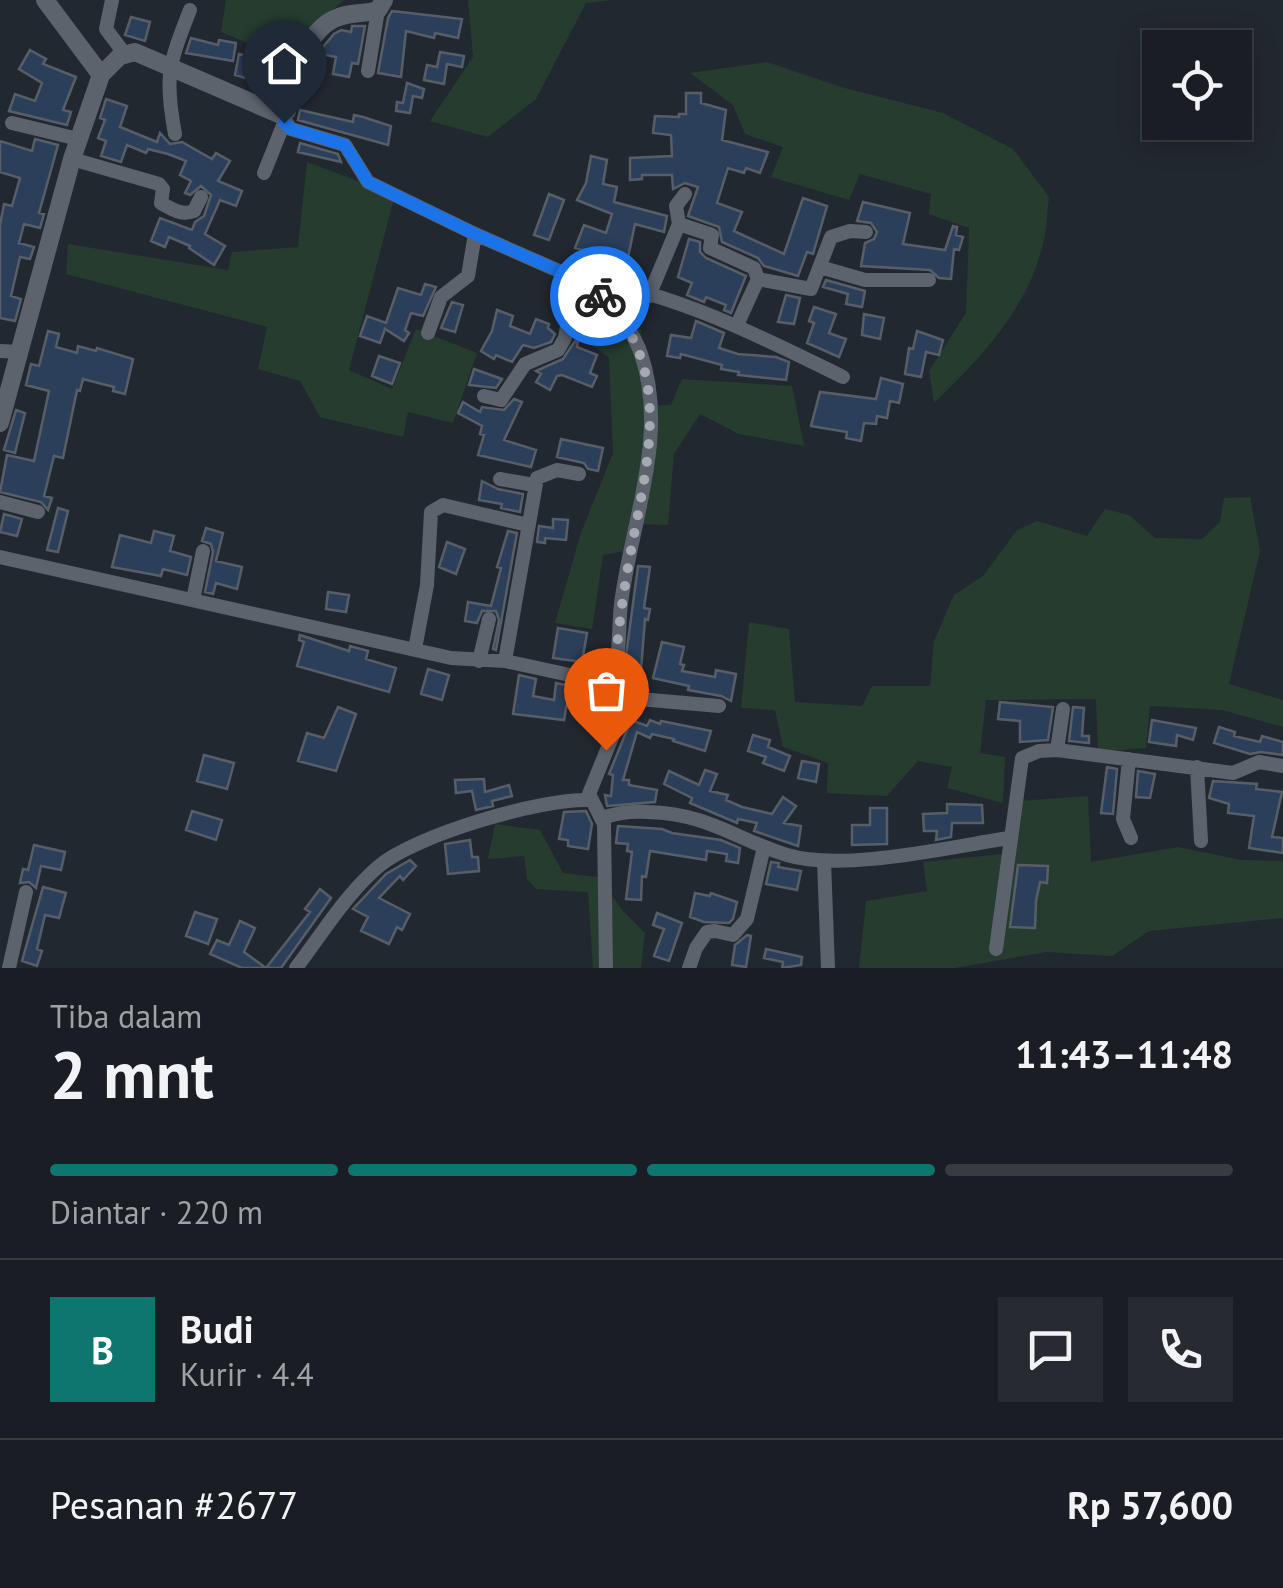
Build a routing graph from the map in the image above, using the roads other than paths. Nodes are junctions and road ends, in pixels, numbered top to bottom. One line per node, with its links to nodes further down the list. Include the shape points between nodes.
1 (45, 0): 8 (street)
2 (112, 0): 5 (street, via 106,29)
3 (381, 5): 7 (street); 9 (street, via 322,28 308,47)
4 (190, 10): 6 (street)
5 (122, 55): 6 (street, via 135,52); 8 (street)
6 (169, 65): 9 (street); 11 (street)
7 (368, 71)
8 (103, 73): 12 (street)
9 (282, 119): 14 (street); 19 (street, via 291,129 345,145 368,182)
10 (12, 123): 12 (street)
11 (176, 134)
12 (78, 140): 13 (street)
13 (72, 159): 16 (street, via 159,184 161,203 184,214); 28 (street)
14 (264, 173)
15 (684, 194): 17 (street, via 676,206)
16 (201, 197)
17 (680, 224): 21 (street, via 712,235 710,248 754,268); 24 (street)
18 (866, 232): 20 (street, via 834,234)
19 (475, 234): 23 (street); 26 (street, via 468,276 441,298)
20 (820, 267): 21 (street, via 811,289); 22 (street, via 865,280)
21 (758, 280): 25 (street)
22 (929, 280)
23 (589, 284): 24 (street); 30 (street, via 570,307 558,350 524,364 502,400); 45 (street, via 641,353 649,404 648,460)
24 (649, 296): 25 (street)
25 (737, 325): 29 (street)
26 (428, 333)
27 (0, 351): 28 (street)
28 (21, 352): 31 (street)
29 (843, 377)
30 (484, 396)
31 (2, 413)
32 (579, 474): 34 (street, via 550,471)
33 (500, 479): 34 (street)
34 (534, 485): 37 (street)
35 (0, 502): 36 (street)
36 (38, 512)
37 (528, 525): 42 (street, via 443,505 430,512); 44 (street)
38 (203, 551): 40 (street)
39 (0, 557): 40 (street)
40 (193, 600): 42 (street)
41 (489, 619): 43 (street)
42 (415, 649): 43 (street)
43 (479, 661): 44 (street)
44 (505, 661): 45 (street)
45 (611, 680): 46 (street)
46 (628, 698): 47 (street); 53 (street)
47 (718, 706)
48 (1063, 710): 49 (street)
49 (1057, 750): 50 (street); 55 (street, via 1022,758)
50 (1129, 759): 52 (street); 56 (street, via 1123,819)
51 (1283, 766): 52 (street, via 1259,762 1239,773)
52 (1198, 767): 57 (street)
53 (590, 800): 54 (street); 63 (street, via 517,810 392,857 347,901)
54 (603, 818): 58 (street, via 674,813); 64 (street)
55 (1009, 838): 59 (street); 61 (street)
56 (1131, 838)
57 (1201, 841)
58 (764, 847): 59 (street); 65 (street, via 745,922 733,935 707,932)
59 (824, 861): 66 (street)
60 (26, 892): 62 (street)
61 (996, 950)
62 (9, 968)
63 (296, 968)
64 (606, 968)
65 (689, 968)
66 (828, 968)

